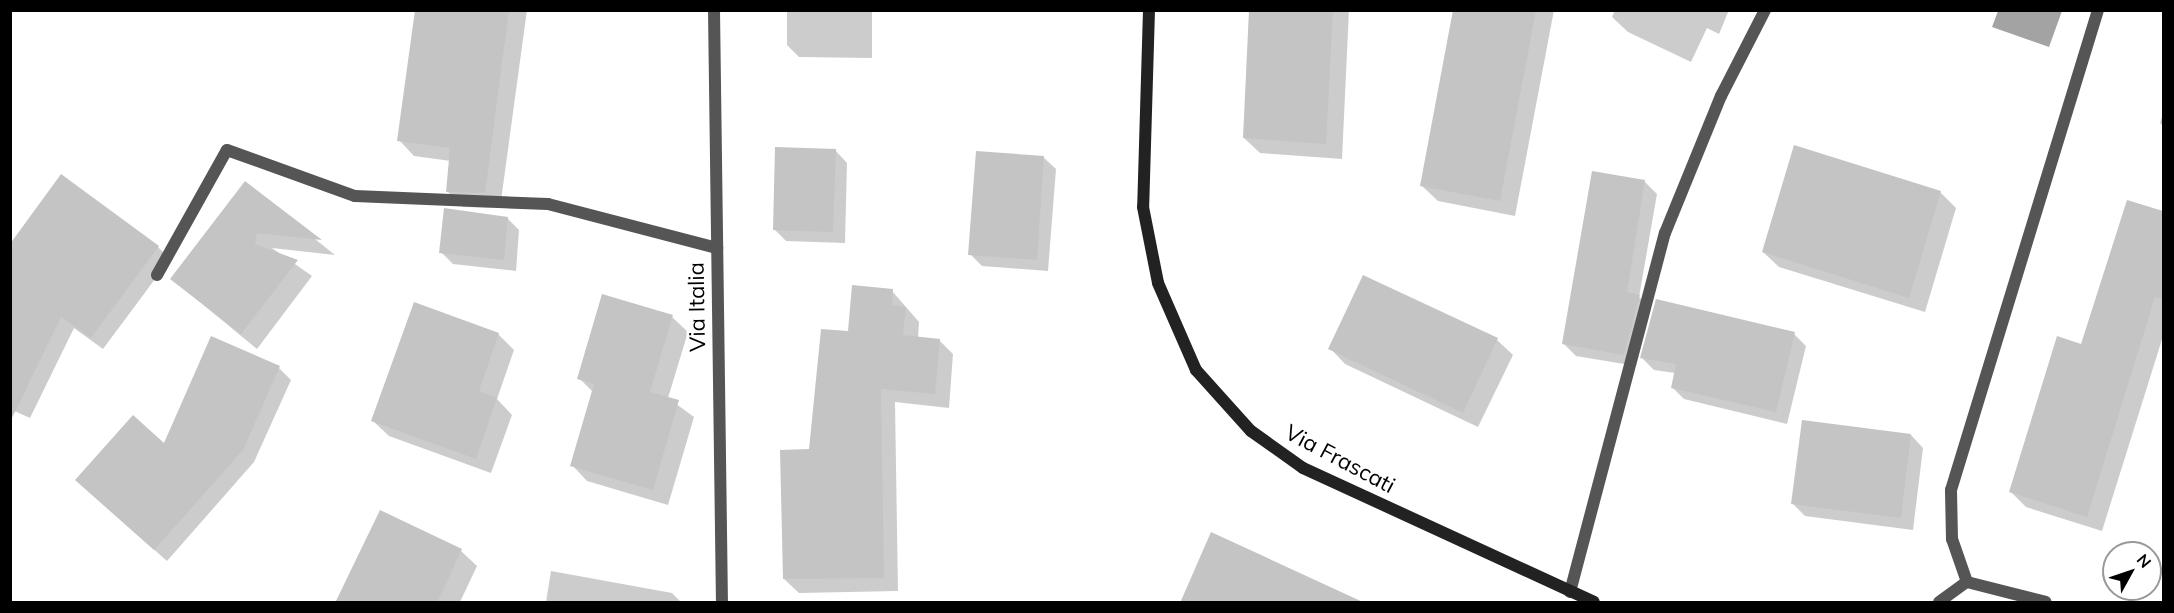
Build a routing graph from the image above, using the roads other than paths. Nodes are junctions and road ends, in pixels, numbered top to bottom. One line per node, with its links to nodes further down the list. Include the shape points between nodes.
1 (714, 10): 5 (street, Via Italia)
2 (1149, 10): 8 (main road, Via Frascati, via 1143,207 1158,283 1196,369 1251,431 1303,468)
3 (1765, 10): 8 (street, via 1716,107 1665,233)
4 (2098, 10): 7 (street, via 1951,490 1952,539)
5 (717, 248): 6 (street, via 548,204 355,196 227,150); 9 (street, Via Italia)
6 (157, 275)
7 (1967, 582): 11 (street); 12 (street)
8 (1570, 592): 10 (main road, Via Frascati)
9 (722, 603)
10 (1594, 603)
11 (1939, 603)
12 (2046, 603)

